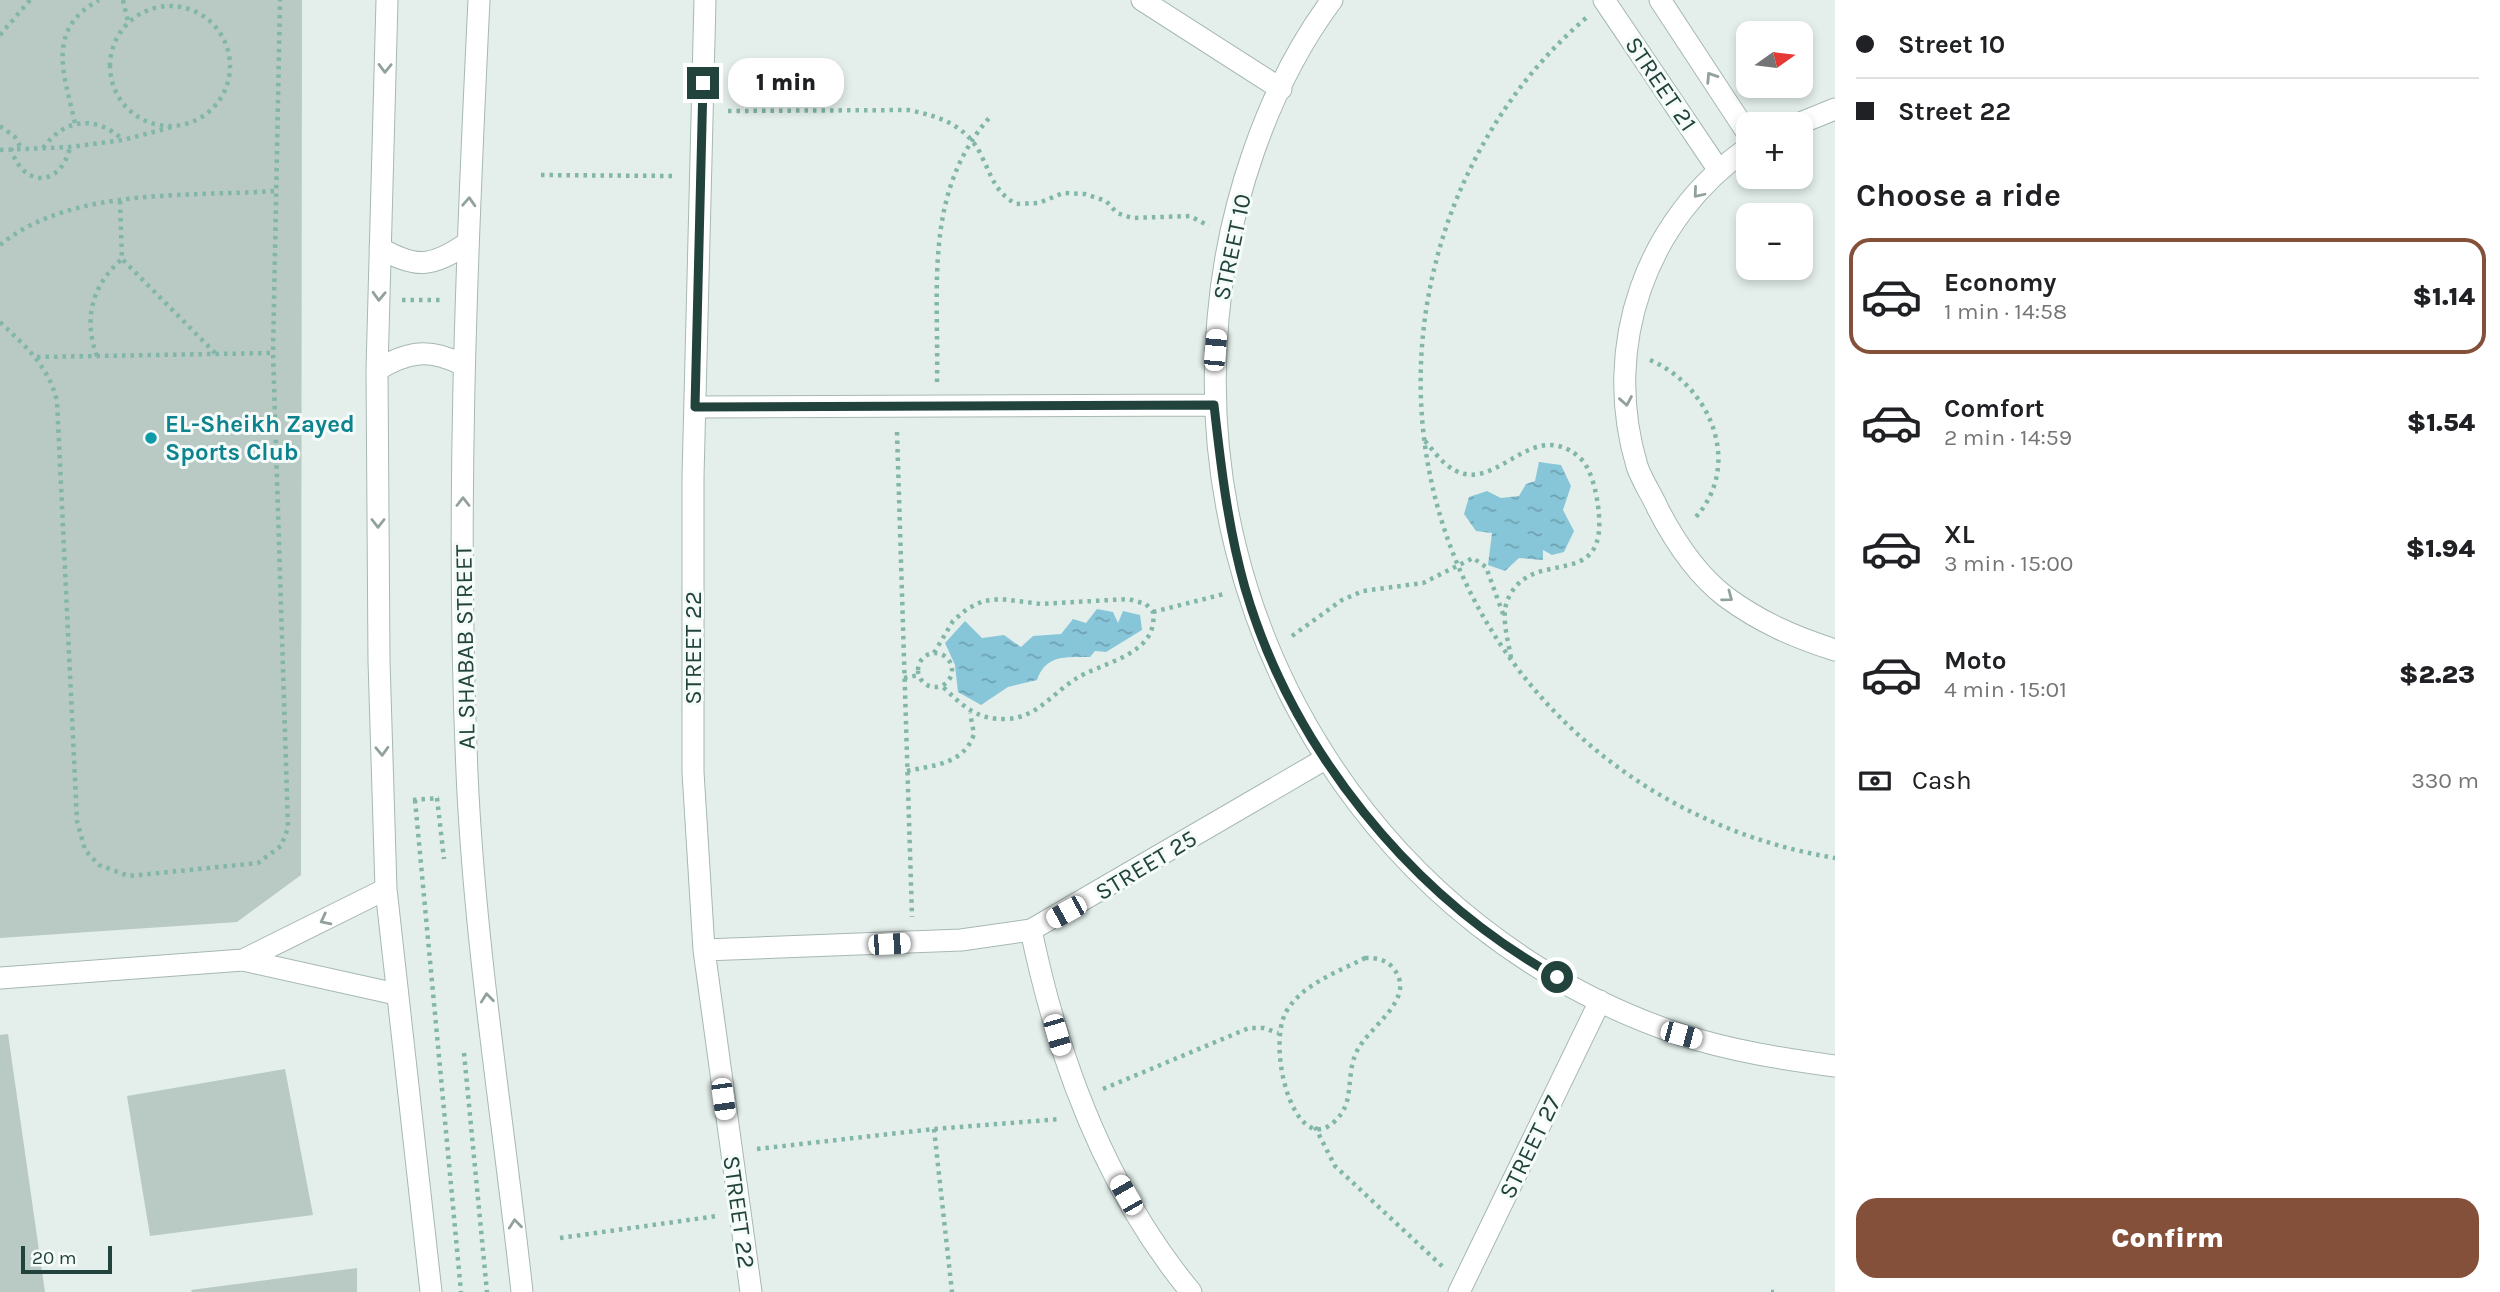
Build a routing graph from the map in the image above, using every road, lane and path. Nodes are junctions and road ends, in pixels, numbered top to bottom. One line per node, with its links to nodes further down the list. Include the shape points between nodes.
1 (30, 0): 13 (path)
2 (99, 0): 20 (path, via 73,21 64,38 61,57)
3 (123, 0): 12 (path)
4 (280, 0): 34 (path)
5 (387, 0): 39 (street, one-way to 39)
6 (479, 0): 37 (street, AL SHABAB STREET, one-way to 6)
7 (705, 0): 16 (street, STREET 22)
8 (1142, 0): 14 (street)
9 (1332, 0): 14 (street, STREET 10)
10 (1660, 0): 18 (street, STREET 21, one-way to 10)
11 (1605, 1): 31 (street, STREET 21); 55 (path, via 1518,89 1457,197 1436,262 1425,317)
12 (128, 22): 22 (path, via 116,39 111,81 120,100 135,115 154,125); 22 (path, via 146,10 166,5 187,7 206,17 230,51 231,72 213,110 195,122)
13 (0, 35)
14 (1281, 89): 36 (street, STREET 10, via 1250,164)
15 (1835, 109): 19 (street)
16 (702, 111): 23 (path, via 908,110 955,124); 33 (street, STREET 22)
17 (991, 116): 23 (path)
18 (1736, 116)
19 (1813, 118)
20 (75, 123): 24 (path, via 96,123); 28 (path, via 52,135)
21 (0, 126): 27 (path, via 15,136)
22 (175, 127): 24 (path)
23 (971, 138): 36 (path, via 995,187 1016,204 1039,203 1063,193 1085,194 1132,218 1190,216); 52 (path, via 948,187 940,225)
24 (123, 140): 25 (path)
25 (70, 147): 26 (path, via 67,162 57,173 42,178 26,175 15,164); 28 (path)
26 (11, 148): 27 (path); 29 (path)
27 (21, 148): 28 (path)
28 (43, 149)
29 (0, 150)
30 (1736, 156): 31 (street)
31 (1718, 169): 44 (street, one-way to 44, via 1666,231 1633,306)
32 (541, 175): 33 (path)
33 (701, 176): 53 (street, STREET 22)
34 (275, 191): 35 (path); 45 (path)
35 (120, 201): 38 (path, via 94,202 49,216); 40 (path)
36 (1229, 242): 51 (street, STREET 10, via 1216,337)
37 (466, 244): 39 (street, via 446,258 416,264); 42 (street, AL SHABAB STREET)
38 (0, 245)
39 (380, 248): 41 (street, one-way to 41)
40 (122, 259): 46 (path); 47 (path, via 111,269 92,304 90,330)
41 (379, 300): 42 (path); 50 (street)
42 (464, 300): 49 (street, AL SHABAB STREET)
43 (0, 322): 48 (path)
44 (1628, 349): 56 (street, one-way to 56, via 1623,387 1638,467); 56 (path, via 1682,377 1702,400 1714,427 1718,456 1713,486 1700,512)
45 (273, 353): 46 (path); 48 (path, via 288,828 281,846 258,863 129,876 108,870 80,841 57,401 47,370)
46 (216, 354): 47 (path)
47 (97, 356): 48 (path)
48 (37, 357)
49 (463, 365): 50 (street, via 434,353 416,352); 71 (street, AL SHABAB STREET, one-way to 49)
50 (377, 370): 73 (street, one-way to 73)
51 (1214, 405): 52 (street); 58 (street, STREET 10, via 1224,498)
52 (937, 406): 54 (street)
53 (695, 407): 54 (street); 78 (street, STREET 22, via 693,772)
54 (896, 407): 66 (path)
55 (1425, 441): 57 (path, via 1443,524); 60 (path, via 1447,466 1477,475 1525,450 1542,444 1558,446 1578,456 1591,479 1601,524 1594,550 1571,567 1536,573 1519,583 1509,596)
56 (1674, 540): 61 (street, one-way to 61, via 1724,596 1787,635)
57 (1458, 565): 60 (path, via 1473,558 1484,564); 63 (path, via 1423,583 1363,591 1342,600); 64 (path)
58 (1245, 589): 59 (path); 63 (street, STREET 10)
59 (1153, 612): 62 (path, via 1146,604 1128,599 1041,604 983,601 953,621); 68 (path, via 1151,629 1133,651 1076,678 1028,714 999,719)
60 (1504, 616): 64 (path)
61 (1835, 650)
62 (934, 653): 65 (path, via 921,660); 67 (path, via 942,654 952,666)
63 (1270, 654): 69 (street, STREET 10)
64 (1511, 662): 74 (path, via 1570,729 1640,785 1718,826)
65 (919, 675): 66 (path); 67 (path, via 928,685)
66 (904, 678): 70 (path)
67 (942, 686): 68 (path)
68 (969, 712): 70 (path, via 974,734 963,754 953,761)
69 (1325, 759): 76 (street, STREET 25); 82 (street, STREET 10, via 1369,819 1419,874 1475,923)
70 (907, 771): 77 (path)
71 (468, 797): 72 (path); 94 (street, AL SHABAB STREET, one-way to 71)
72 (415, 800): 73 (path); 93 (path)
73 (383, 801): 75 (street)
74 (1835, 858)
75 (386, 889): 79 (street, one-way to 79); 81 (street)
76 (1031, 930): 77 (street, STREET 25); 85 (street, via 1044,994)
77 (913, 943): 78 (street, STREET 25)
78 (704, 950): 88 (street, STREET 22)
79 (243, 960): 80 (street); 81 (street)
80 (0, 978)
81 (396, 994): 92 (street)
82 (1600, 1002): 84 (street, STREET 10, via 1681,1035 1766,1057); 91 (street, STREET 27)
83 (1278, 1033): 85 (path, via 1249,1028); 86 (path, via 1288,1096 1302,1120); 86 (path, via 1287,1011 1303,993 1365,958 1389,963 1398,973 1399,998 1356,1053 1345,1113 1330,1126)
84 (1835, 1066)
85 (1083, 1108): 87 (path); 97 (street, via 1148,1232)
86 (1315, 1127): 91 (path, via 1335,1166)
87 (934, 1129): 88 (path); 96 (path)
88 (730, 1152): 89 (street, STREET 22)
89 (739, 1213): 90 (path); 95 (street, STREET 22)
90 (561, 1238)
91 (1461, 1288)
92 (431, 1292)
93 (461, 1292)
94 (522, 1292)
95 (751, 1292)
96 (952, 1292)
97 (1191, 1292)

